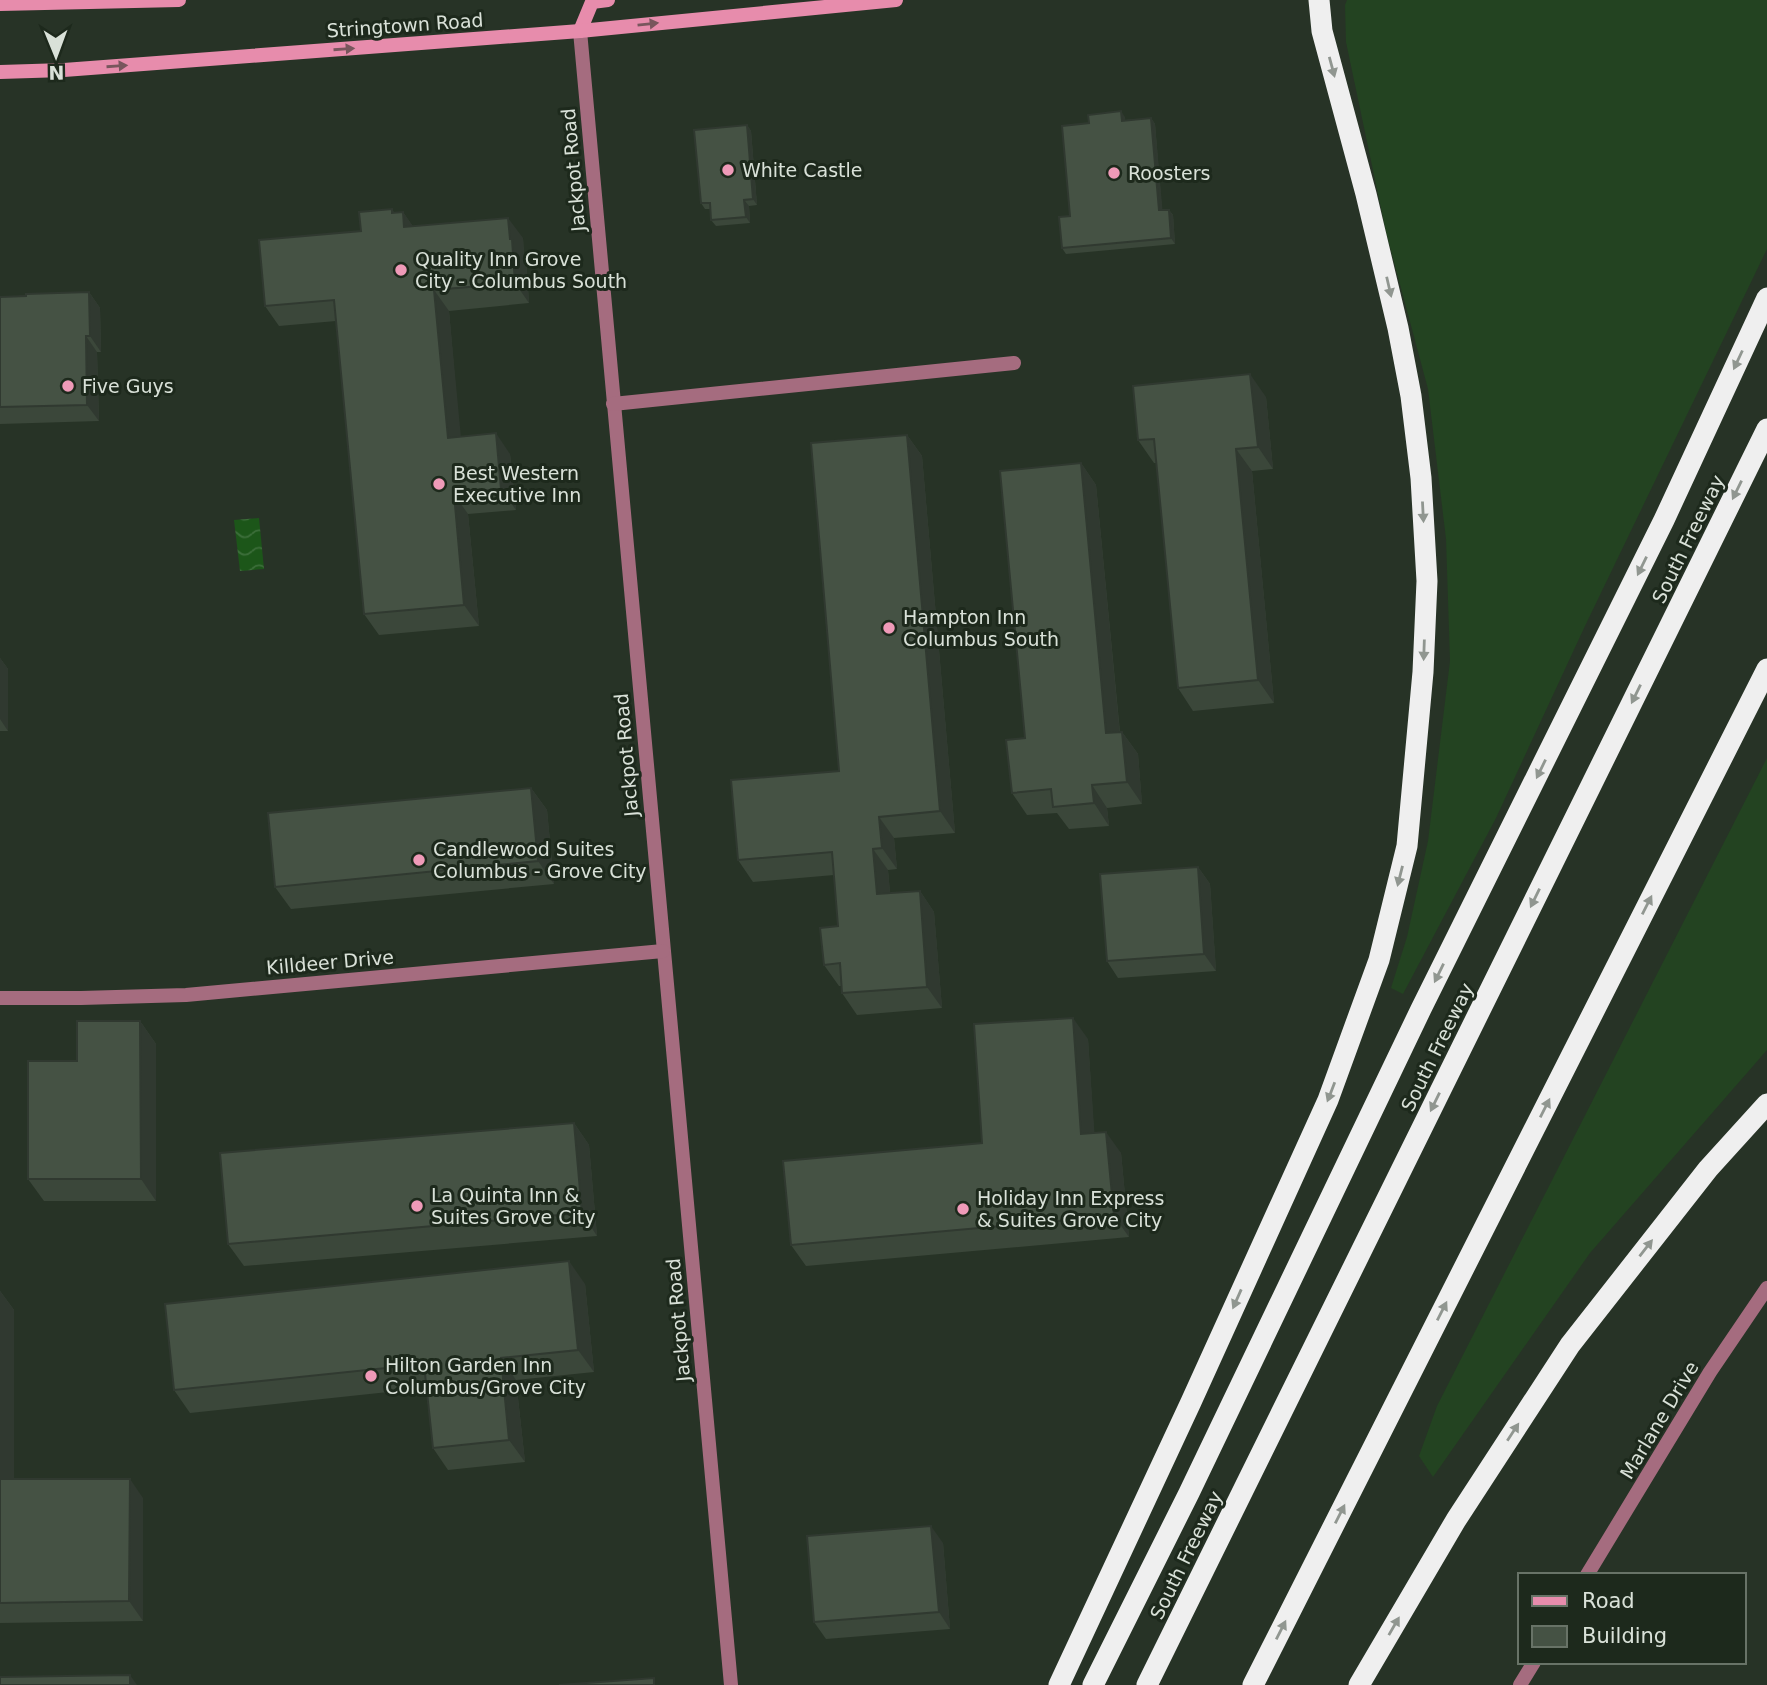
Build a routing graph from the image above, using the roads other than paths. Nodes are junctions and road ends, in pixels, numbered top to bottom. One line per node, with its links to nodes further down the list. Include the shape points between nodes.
1 (179, 0): 5 (main road)
2 (608, 0): 6 (main road, via 592,2)
3 (896, 0): 6 (main road, Stringtown Road, one-way to 3)
4 (1319, 0): 20 (highway, one-way to 20, via 1322,31 1398,328 1421,478 1427,582 1407,846 1379,960 1328,1100)
5 (0, 4)
6 (580, 31): 7 (main road, Stringtown Road, one-way to 6); 10 (street, Jackpot Road)
7 (0, 72)
8 (1767, 298): 21 (highway, one-way to 21, via 1664,520)
9 (1014, 363): 10 (street)
10 (613, 404): 13 (street, Jackpot Road)
11 (1767, 429): 22 (highway, South Freeway, one-way to 22)
12 (1767, 669): 23 (highway, one-way to 12)
13 (663, 951): 14 (street, Killdeer Drive, via 186,995); 19 (street, Jackpot Road)
14 (0, 998)
15 (1767, 1104): 24 (highway, one-way to 15, via 1456,1520 1570,1345 1708,1169)
16 (1767, 1288): 17 (street, Marlane Drive, via 1710,1372)
17 (1588, 1573)
18 (1533, 1664): 25 (street)
19 (731, 1685)
20 (1059, 1685)
21 (1093, 1685)
22 (1147, 1685)
23 (1252, 1685)
24 (1359, 1685)
25 (1520, 1685)

